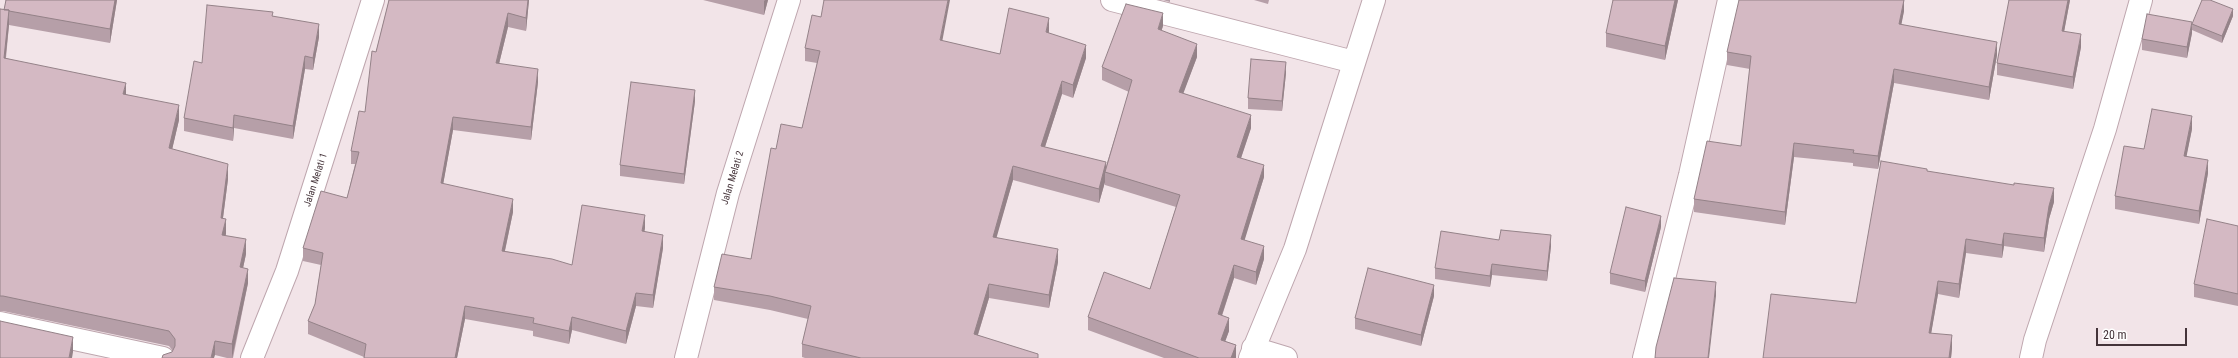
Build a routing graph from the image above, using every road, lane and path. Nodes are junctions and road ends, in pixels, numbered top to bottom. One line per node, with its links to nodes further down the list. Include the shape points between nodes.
1 (373, 0): 11 (street, Jalan Melati 1, via 287,271)
2 (789, 0): 12 (street, Jalan Melati 2, via 728,193)
3 (1112, 0): 7 (street)
4 (1374, 0): 7 (street)
5 (1729, 0): 14 (street, via 1690,175)
6 (2141, 0): 15 (street, via 2105,129)
7 (1354, 62): 9 (street, via 1295,249)
8 (0, 323): 10 (street)
9 (1252, 353): 13 (street)
10 (163, 358)
11 (252, 358)
12 (686, 358)
13 (1286, 358)
14 (1644, 358)
15 (2031, 358)

